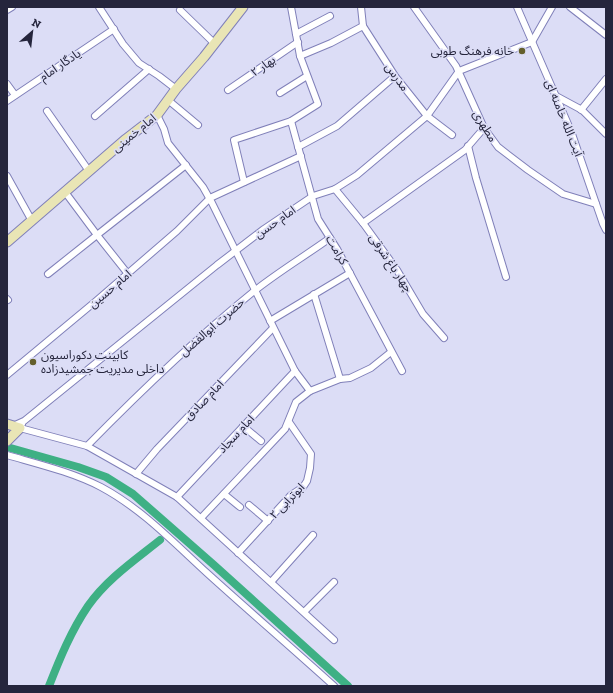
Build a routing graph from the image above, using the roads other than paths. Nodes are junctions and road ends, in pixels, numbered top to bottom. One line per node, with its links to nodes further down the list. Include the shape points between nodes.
1 (12, 7): 10 (street)
2 (99, 7): 14 (street)
3 (292, 7): 15 (street)
4 (360, 7): 13 (street, مدرس)
5 (414, 7): 22 (street, مطهری)
6 (517, 7): 18 (street, آیت الله خامنه ای)
7 (552, 7): 18 (street)
8 (570, 7): 16 (street)
9 (242, 8): 19 (street, امام خمینی)
10 (7, 10)
11 (180, 10): 19 (street)
12 (330, 16): 15 (street)
13 (363, 26): 20 (street); 24 (street, مدرس)
14 (114, 29): 21 (street, via 139,63); 30 (street, یادگار امام)
15 (296, 34): 17 (street)
16 (606, 35)
17 (298, 42): 20 (street); 28 (street, بهار ۲)
18 (532, 42): 22 (street); 31 (street, آیت الله خامنه ای)
19 (214, 43): 27 (street, امام خمینی)
20 (300, 56): 23 (street)
21 (149, 69): 27 (street); 37 (street)
22 (459, 71): 38 (street, امام حسن); 41 (street, مطهری)
23 (307, 76): 29 (street); 39 (street, via 318,104)
24 (395, 76): 38 (street, مدرس); 45 (street, via 337,126)
25 (606, 81): 34 (street)
26 (7, 84): 30 (street)
27 (176, 88): 32 (street, امام خمینی)
28 (228, 90)
29 (280, 93)
30 (15, 96): 33 (street, یادگار امام)
31 (556, 96): 34 (street); 55 (street, آیت الله خامنه ای)
32 (168, 100): 36 (street, امام خمینی); 40 (street)
33 (7, 101)
34 (581, 110): 42 (street)
35 (47, 111): 48 (street)
36 (157, 115): 47 (street, via 168,143); 48 (street, امام خمینی)
37 (95, 116)
38 (427, 116): 43 (street, مدرس); 51 (street, امام حسن, via 357,175)
39 (291, 121): 45 (street, کرامت); 50 (street, via 234,140)
40 (198, 125)
41 (484, 128): 44 (street); 55 (street, مطهری, via 498,147 563,194)
42 (606, 134)
43 (452, 135)
44 (468, 146): 57 (street); 66 (street)
45 (298, 147): 46 (street, کرامت)
46 (301, 156): 50 (street); 53 (street, کرامت)
47 (186, 165): 54 (street); 59 (street)
48 (89, 171): 52 (street, امام خمینی)
49 (7, 176): 56 (street)
50 (244, 182): 54 (street)
51 (335, 189): 53 (street, امام حسن); 57 (street, چهار باغ شرقی)
52 (65, 192): 56 (street, امام خمینی); 59 (street)
53 (313, 196): 60 (street, کرامت, via 318,219); 62 (street, امام حسن)
54 (210, 198): 62 (street); 65 (street, امام حسین, via 177,232)
55 (596, 204): 58 (street, آیت الله خامنه ای)
56 (32, 221): 61 (street, امام خمینی)
57 (363, 223): 71 (street, چهار باغ شرقی, via 397,270 423,314)
58 (606, 230)
59 (97, 235): 64 (street); 65 (street)
60 (330, 238): 63 (street, کرامت); 67 (street, حضرت ابوالفضل)
61 (7, 242)
62 (235, 251): 67 (street); 80 (street, امام حسن)
63 (350, 273): 68 (street); 72 (street, کرامت)
64 (48, 274)
65 (128, 274): 73 (street, امام حسین)
66 (506, 277)
67 (255, 290): 69 (street); 83 (street, حضرت ابوالفضل, via 205,332)
68 (314, 294): 69 (street); 76 (street)
69 (270, 321): 70 (street)
70 (273, 328): 74 (street); 85 (street, امام صادق)
71 (444, 338)
72 (391, 352): 75 (street, کرامت); 76 (street, via 371,368 350,378)
73 (9, 371)
74 (294, 371): 77 (street); 79 (street, امام سجاد)
75 (402, 371)
76 (340, 379): 77 (street)
77 (310, 391): 78 (street, via 296,402)
78 (288, 422): 86 (street, via 285,429); 91 (street, ابوترابی ۲, via 311,454 310,468 307,480)
79 (243, 426): 82 (street); 87 (street, امام سجاد)
80 (14, 427): 81 (street); 83 (street)
81 (7, 441)
82 (262, 441)
83 (87, 446): 85 (street)
84 (7, 454): 98 (street, via 75,476 130,504)
85 (136, 474): 87 (street)
86 (224, 494): 89 (street); 90 (street)
87 (177, 497): 90 (street)
88 (250, 505): 91 (street)
89 (240, 508)
90 (201, 518): 93 (street)
91 (268, 521): 93 (street, ابوترابی ۲)
92 (313, 535): 94 (street)
93 (238, 553): 94 (street)
94 (271, 582): 96 (street)
95 (334, 582): 96 (street)
96 (304, 612): 97 (street)
97 (334, 640)
98 (334, 686)

